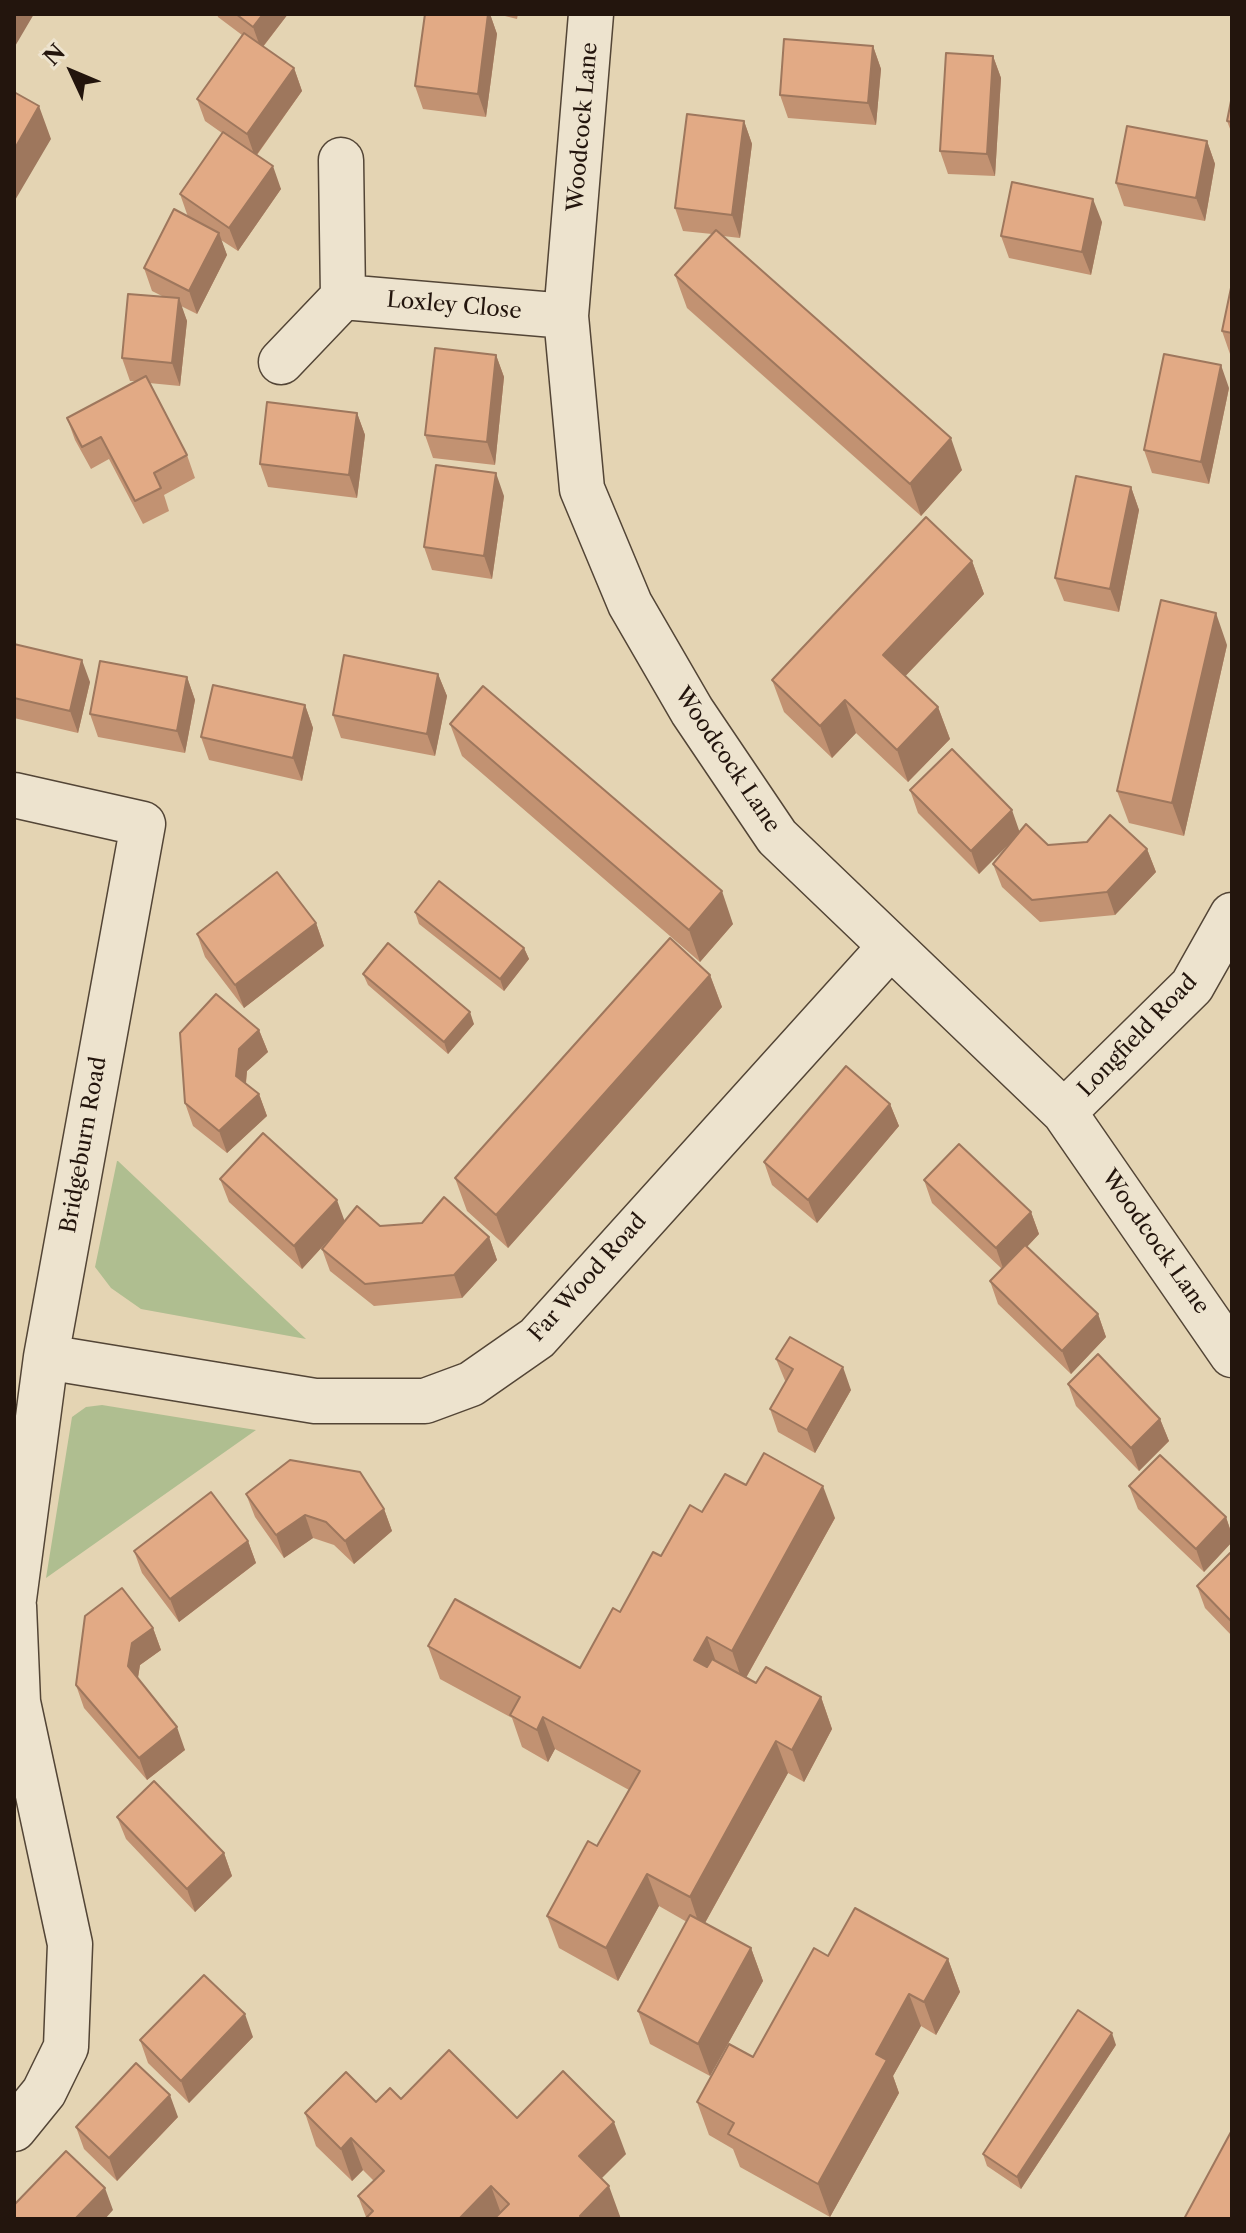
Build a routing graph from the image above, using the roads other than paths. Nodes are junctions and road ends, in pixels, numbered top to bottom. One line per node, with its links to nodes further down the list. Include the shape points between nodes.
1 (591, 14): 4 (street, Woodcock Lane)
2 (341, 160): 3 (street)
3 (343, 297): 4 (street, Loxley Close); 5 (street)
4 (566, 316): 8 (street, Woodcock Lane, via 582,489 630,604 692,711 777,837)
5 (281, 362)
6 (14, 795): 11 (street, Bridgeburn Road, via 143,824)
7 (1232, 915): 9 (street, Longfield Road, via 1192,986)
8 (889, 948): 9 (street, Woodcock Lane); 11 (street, Far Wood Road, via 537,1338 471,1384 425,1401 315,1401)
9 (1064, 1112): 10 (street, Woodcock Lane)
10 (1232, 1355)
11 (46, 1357): 12 (street, Bridgeburn Road)
12 (14, 1599)
13 (14, 1606): 14 (street, via 18,1702 70,1944 66,2047 44,2092)
14 (14, 2129)

